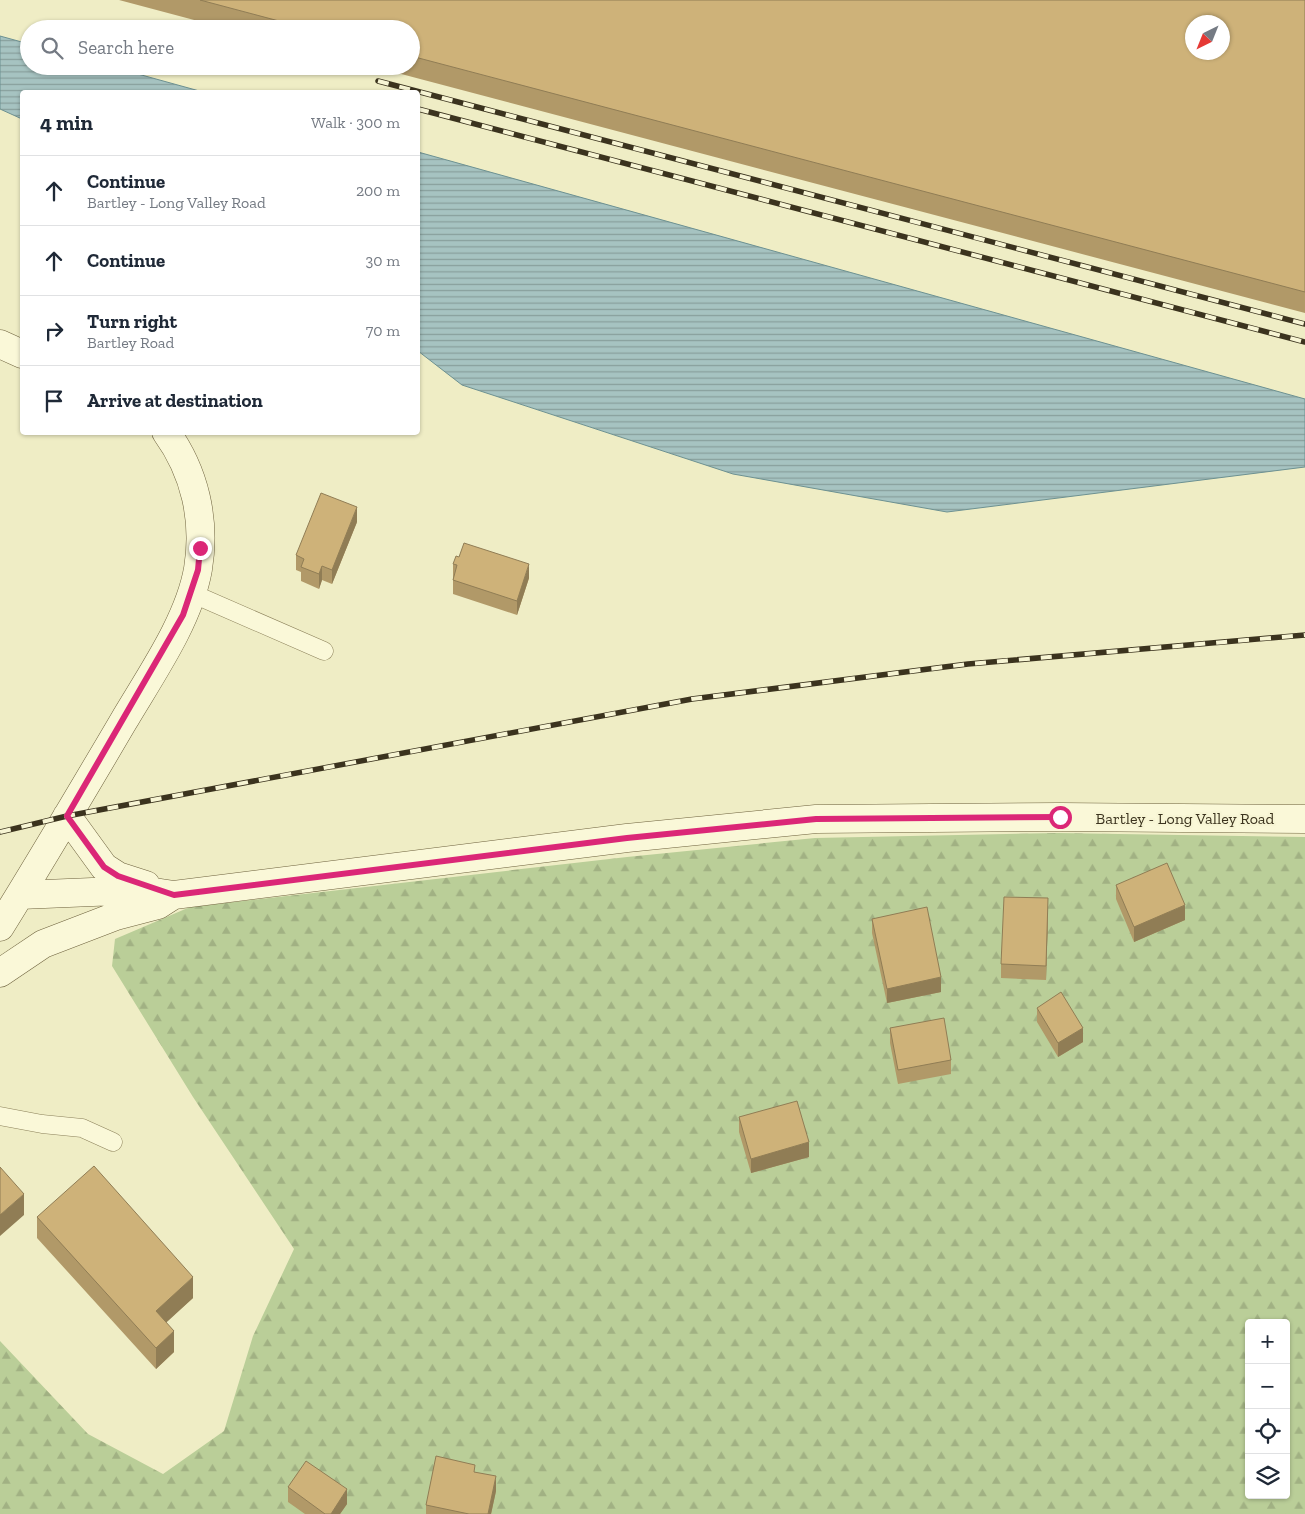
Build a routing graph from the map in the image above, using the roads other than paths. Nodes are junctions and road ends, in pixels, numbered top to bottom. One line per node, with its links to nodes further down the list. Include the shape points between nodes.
1 (0, 344): 2 (main road)
2 (20, 353)
3 (168, 435): 4 (main road, via 187,466 196,496 200,548)
4 (191, 593): 5 (lane); 6 (main road, via 171,638)
5 (324, 651)
6 (67, 816): 8 (main road); 9 (main road, via 104,867 118,876)
7 (1305, 819): 9 (main road, Bartley - Long Valley Road, via 816,819 618,839)
8 (20, 895): 9 (main road, Bartley - Long Valley Road, via 141,890); 10 (main road)
9 (174, 895): 11 (main road, via 158,904 43,944)
10 (0, 927)
11 (0, 973)
12 (0, 1116): 13 (lane, via 82,1128)
13 (113, 1142)

